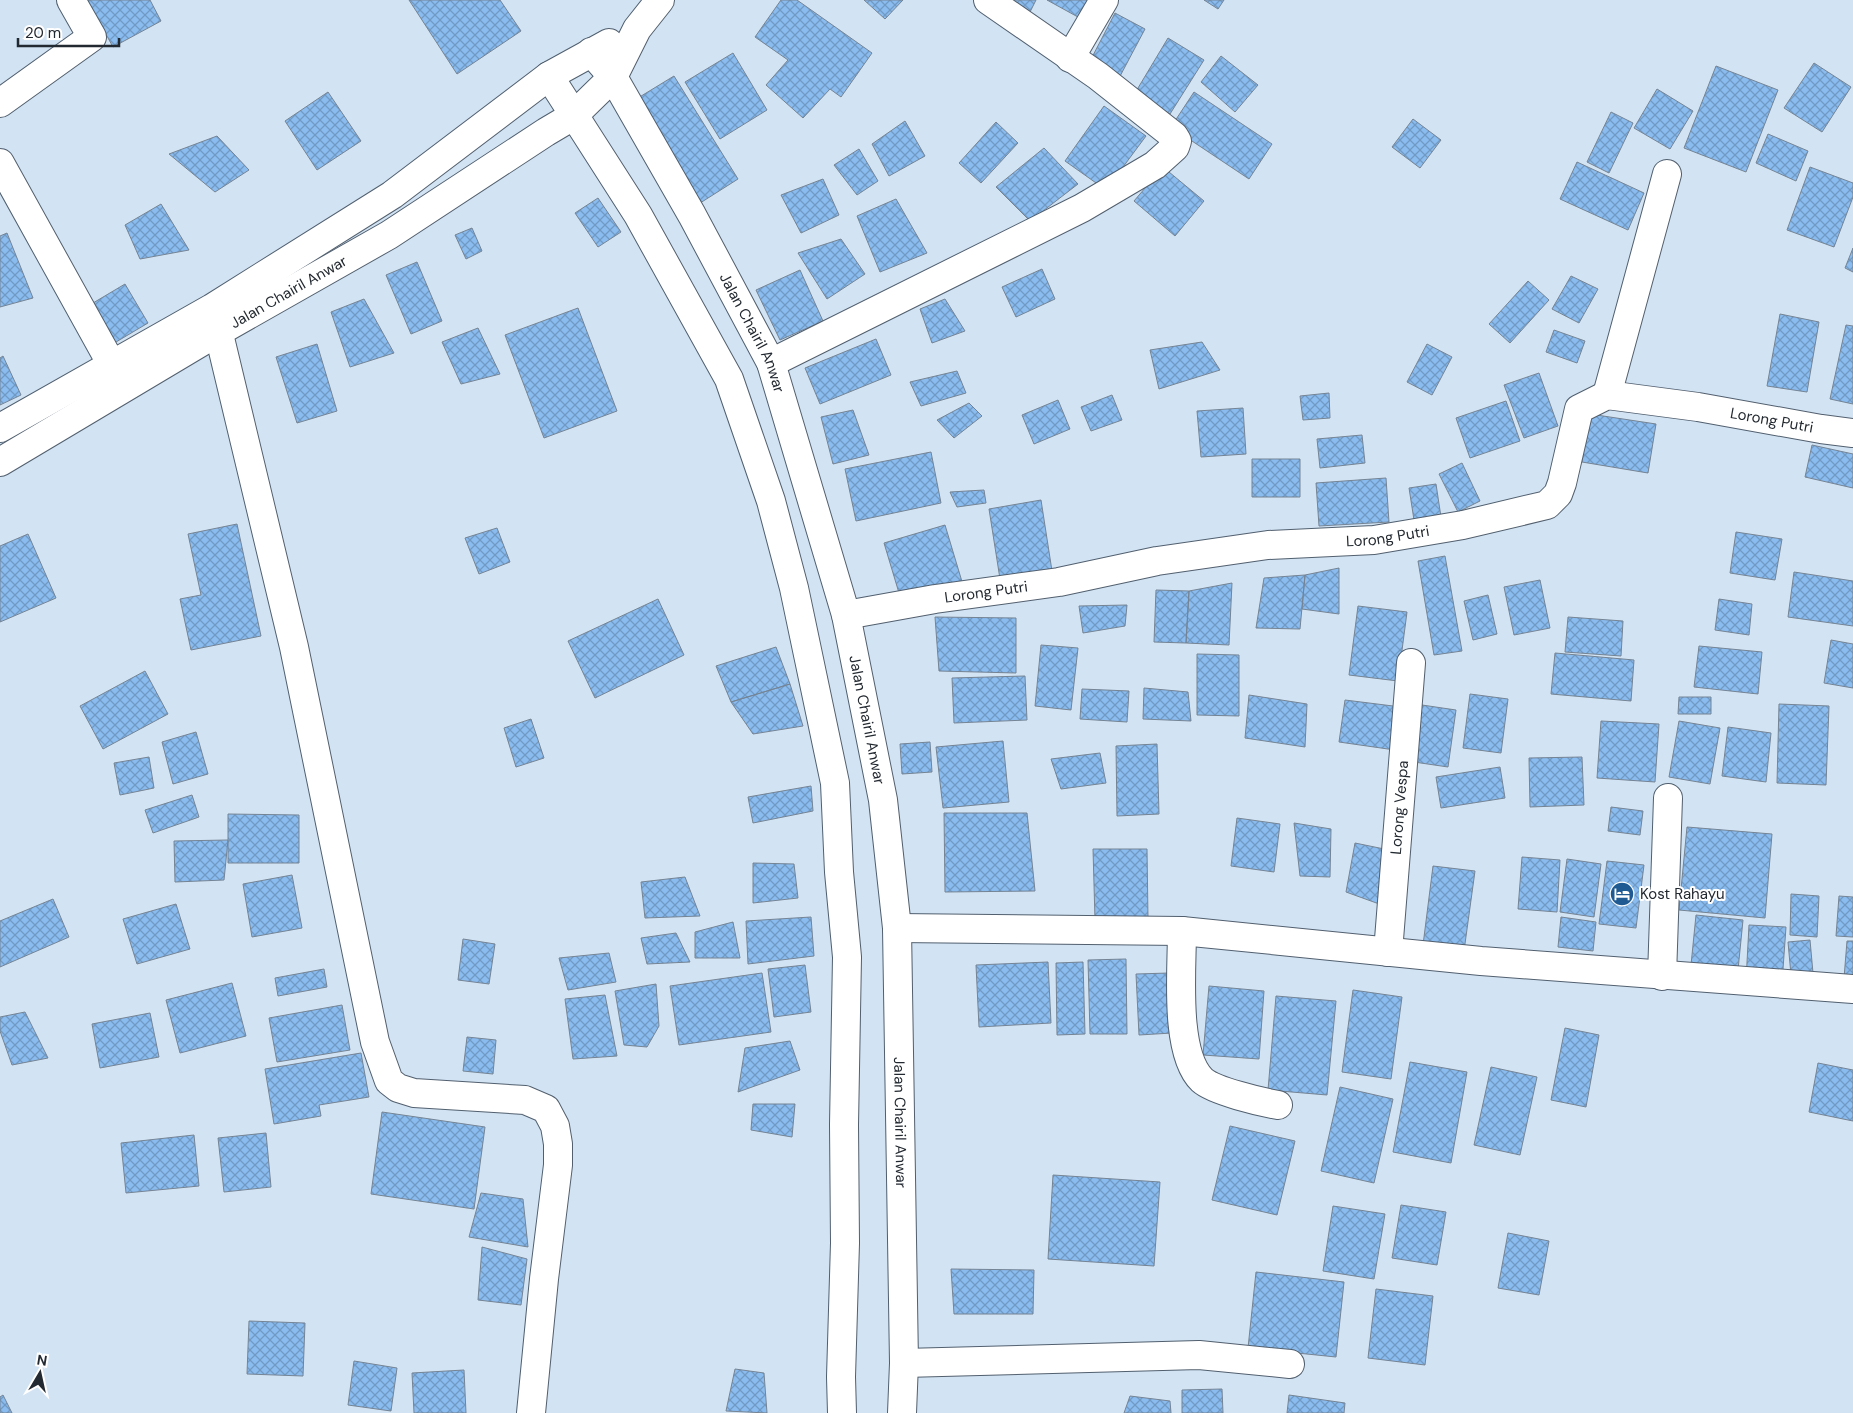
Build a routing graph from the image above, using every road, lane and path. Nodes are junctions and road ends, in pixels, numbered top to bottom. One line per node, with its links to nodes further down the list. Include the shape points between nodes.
1 (70, 0): 10 (street, via 92,37)
2 (660, 0): 5 (street)
3 (988, 0): 7 (street)
4 (1104, 0): 7 (street)
5 (637, 29): 6 (street, Jalan Chairil Anwar); 9 (street, Jalan Chairil Anwar)
6 (592, 52): 8 (street, Jalan Chairil Anwar); 9 (street, Jalan Chairil Anwar)
7 (1070, 58): 15 (street, via 1174,136 1177,141 1175,147 1155,165 1082,208)
8 (549, 76): 11 (street); 14 (street, Jalan Chairil Anwar, via 392,195)
9 (613, 77): 11 (street, Jalan Chairil Anwar); 15 (street, Jalan Chairil Anwar)
10 (0, 103)
11 (573, 116): 14 (street, Jalan Chairil Anwar, via 389,235); 33 (street, via 638,215 729,379 771,501 794,588 834,774 847,957)
12 (0, 163): 16 (street)
13 (1667, 174): 17 (street)
14 (215, 320): 16 (street, Jalan Chairil Anwar); 20 (street, Jalan Chairil Anwar); 32 (street, via 294,647 375,1042 389,1081 414,1093 525,1100 546,1109 555,1126 558,1165)
15 (771, 363): 21 (street, Jalan Chairil Anwar)
16 (112, 365): 18 (street, Jalan Chairil Anwar)
17 (1607, 395): 19 (street, Lorong Putri); 21 (street, Lorong Putri, via 1579,409 1562,483 1558,494 1547,505 1463,525 1374,540 1268,545)
18 (0, 428)
19 (1853, 433)
20 (0, 462)
21 (846, 615): 24 (street, Jalan Chairil Anwar, via 883,800)
22 (1411, 663): 26 (street, Lorong Vespa)
23 (1668, 798): 27 (street)
24 (897, 928): 25 (street); 30 (street, Jalan Chairil Anwar)
25 (1182, 932): 26 (street); 29 (street, via 1184,1025 1191,1064 1203,1081 1254,1101)
26 (1388, 952): 27 (street)
27 (1662, 976): 28 (street)
28 (1853, 990)
29 (1278, 1104)
30 (904, 1363): 31 (street, via 1199,1355); 34 (street, Jalan Chairil Anwar)
31 (1290, 1364)
32 (531, 1413)
33 (842, 1413)
34 (902, 1413)

